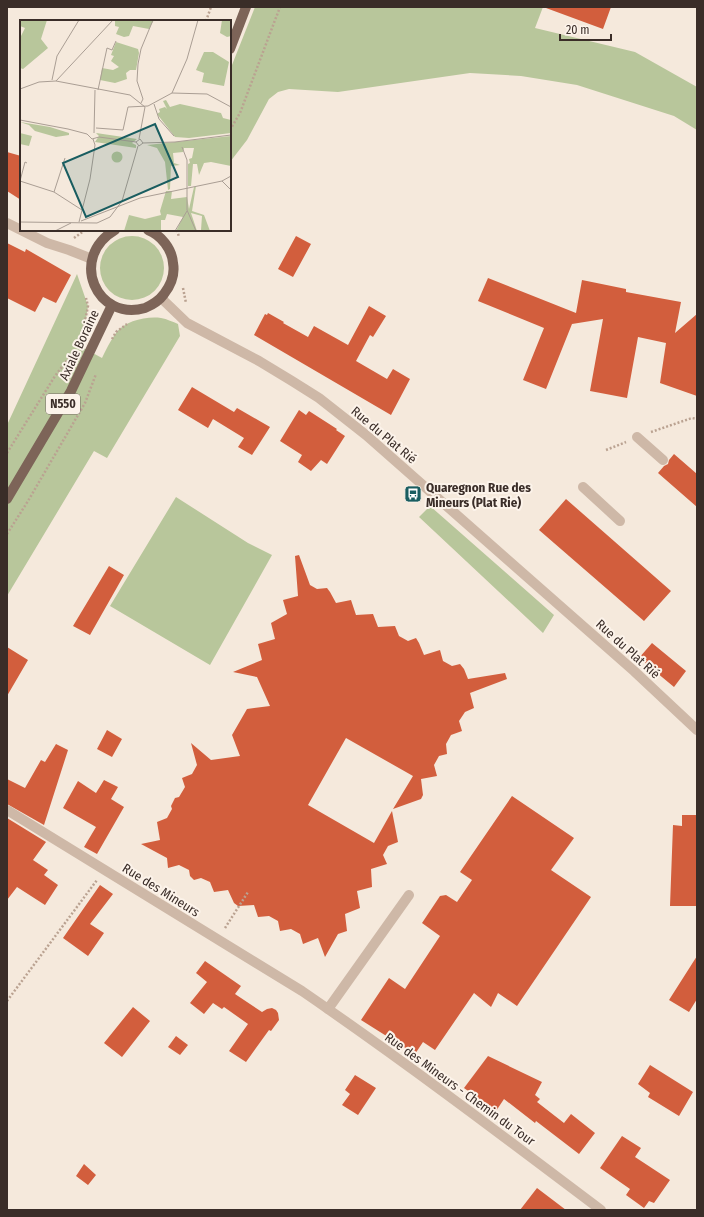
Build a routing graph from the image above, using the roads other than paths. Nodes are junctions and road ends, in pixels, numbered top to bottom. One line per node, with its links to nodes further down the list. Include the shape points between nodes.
1 (246, 7): 2 (main road)
2 (231, 46)
3 (7, 223): 4 (street)
4 (20, 230)
5 (23, 231): 8 (street, via 47,243)
6 (113, 231): 8 (main road, Axiale Boraine, via 96,247)
7 (152, 231): 9 (main road, Axiale Boraine, via 162,238 170,249 174,262 169,287)
8 (92, 259): 10 (main road, Axiale Boraine, via 90,270 96,290)
9 (161, 298): 10 (main road, Axiale Boraine, via 151,306 138,310); 16 (street, Rue du Plat Rié, via 187,323 292,381 319,398 366,435 634,671)
10 (112, 305): 14 (main road, Axiale Boraine / N550, via 71,391)
11 (637, 437): 12 (street)
12 (663, 460)
13 (583, 487): 15 (street)
14 (7, 499)
15 (620, 521)
16 (697, 730)
17 (7, 810): 19 (street, Rue des Mineurs)
18 (409, 895): 20 (street)
19 (302, 991): 20 (street, Rue des Mineurs - Chemin du Tour)
20 (328, 1009): 21 (street, Rue des Mineurs - Chemin du Tour, via 434,1084)
21 (601, 1210)

